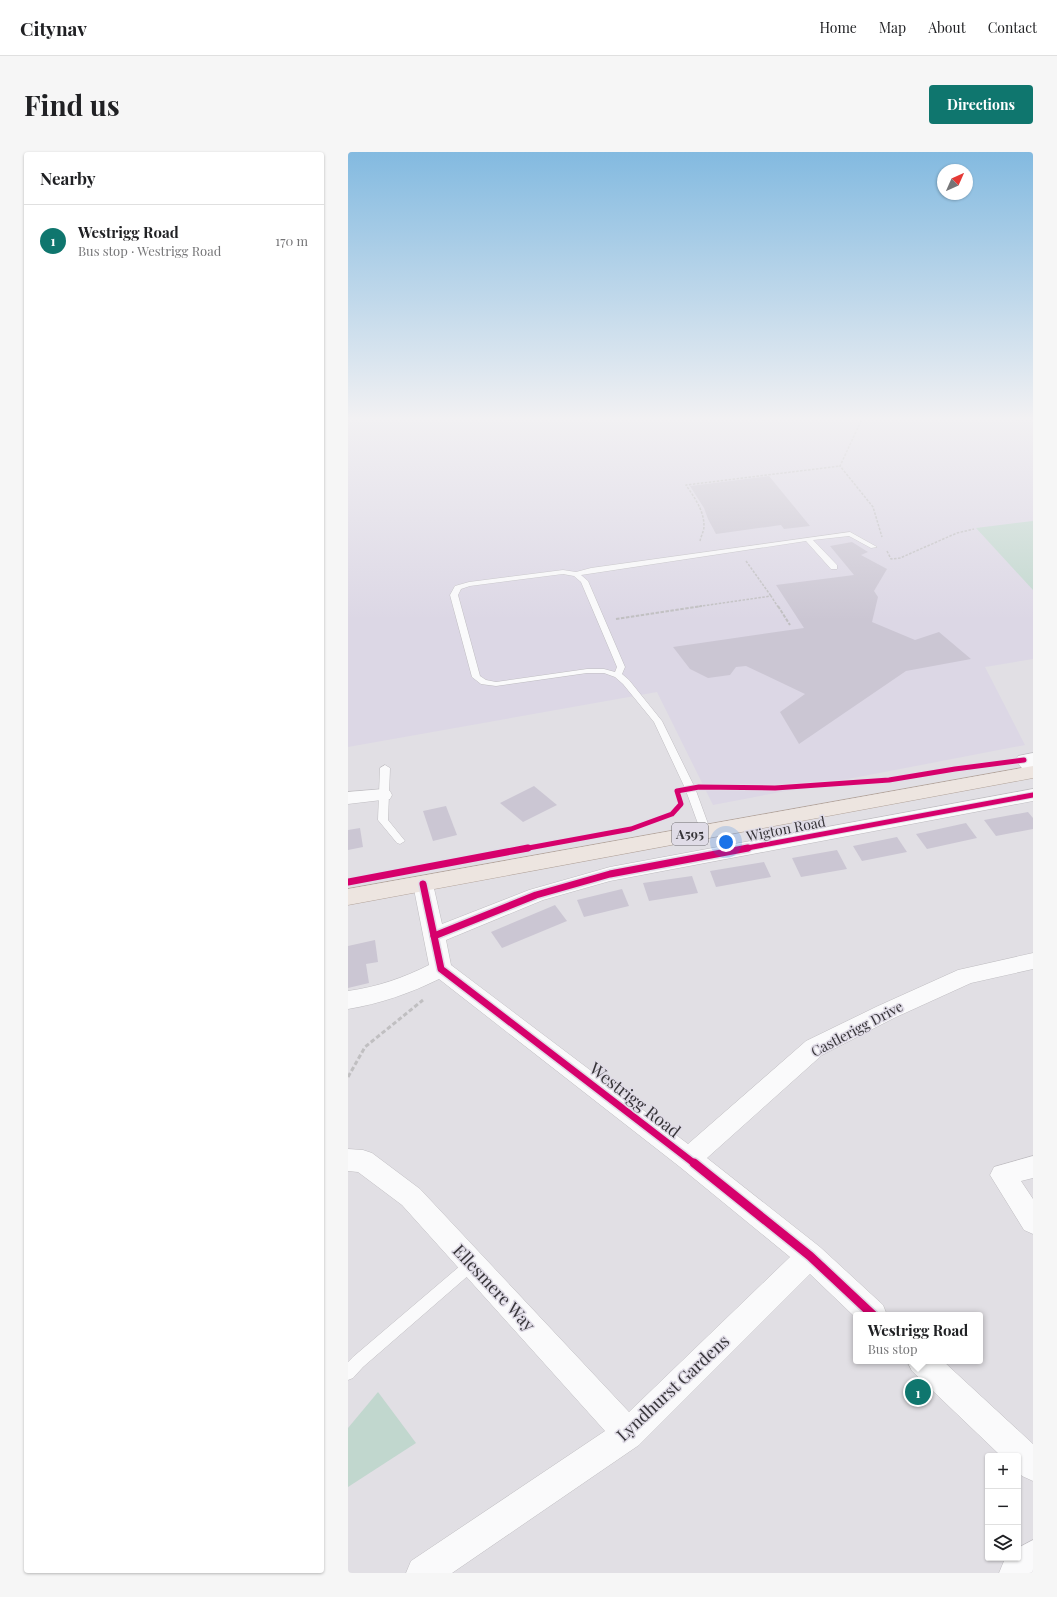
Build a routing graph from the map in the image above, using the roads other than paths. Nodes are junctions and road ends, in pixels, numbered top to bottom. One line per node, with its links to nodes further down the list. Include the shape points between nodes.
1 (827, 528): 2 (lane)
2 (835, 535): 3 (lane); 4 (lane, via 850,534)
3 (808, 540): 5 (lane); 6 (lane)
4 (873, 547)
5 (834, 567)
6 (576, 574): 7 (lane, via 584,581 621,667); 7 (lane, via 563,572 469,584 458,588 454,594 476,677 484,682 496,684 587,671 604,671)
7 (618, 675): 14 (lane, via 658,721 690,788)
8 (1033, 758): 10 (street, Wigton Road, via 1024,760)
9 (385, 768): 11 (lane)
10 (1033, 771): 14 (main road, Wigton Road / A595)
11 (383, 795): 13 (street); 15 (lane, via 384,820)
12 (1033, 795): 18 (street, Wigton Road, via 610,874 536,895)
13 (348, 798)
14 (706, 832): 16 (main road, Wigton Road / A595)
15 (400, 841)
16 (423, 884): 17 (main road, Wigton Road / A595); 18 (street)
17 (348, 897)
18 (434, 936): 20 (street)
19 (1033, 961): 22 (street, Castlerigg Drive, via 966,976 814,1048)
20 (446, 973): 21 (street); 22 (street, Westrigg Road)
21 (348, 1000)
22 (689, 1158): 26 (street, Westrigg Road)
23 (348, 1160): 27 (street, Ellesmere Way, via 364,1161 411,1197)
24 (1033, 1167): 25 (street, via 1003,1175)
25 (1033, 1222)
26 (810, 1256): 28 (street, Westrigg Road); 31 (street, Lyndhurst Gardens)
27 (472, 1264): 30 (lane); 31 (street, Ellesmere Way)
28 (870, 1312)
29 (925, 1364): 32 (street)
30 (348, 1373)
31 (628, 1434): 34 (street, Lyndhurst Gardens)
32 (1033, 1465)
33 (1033, 1557): 35 (street)
34 (423, 1573)
35 (1016, 1573)

